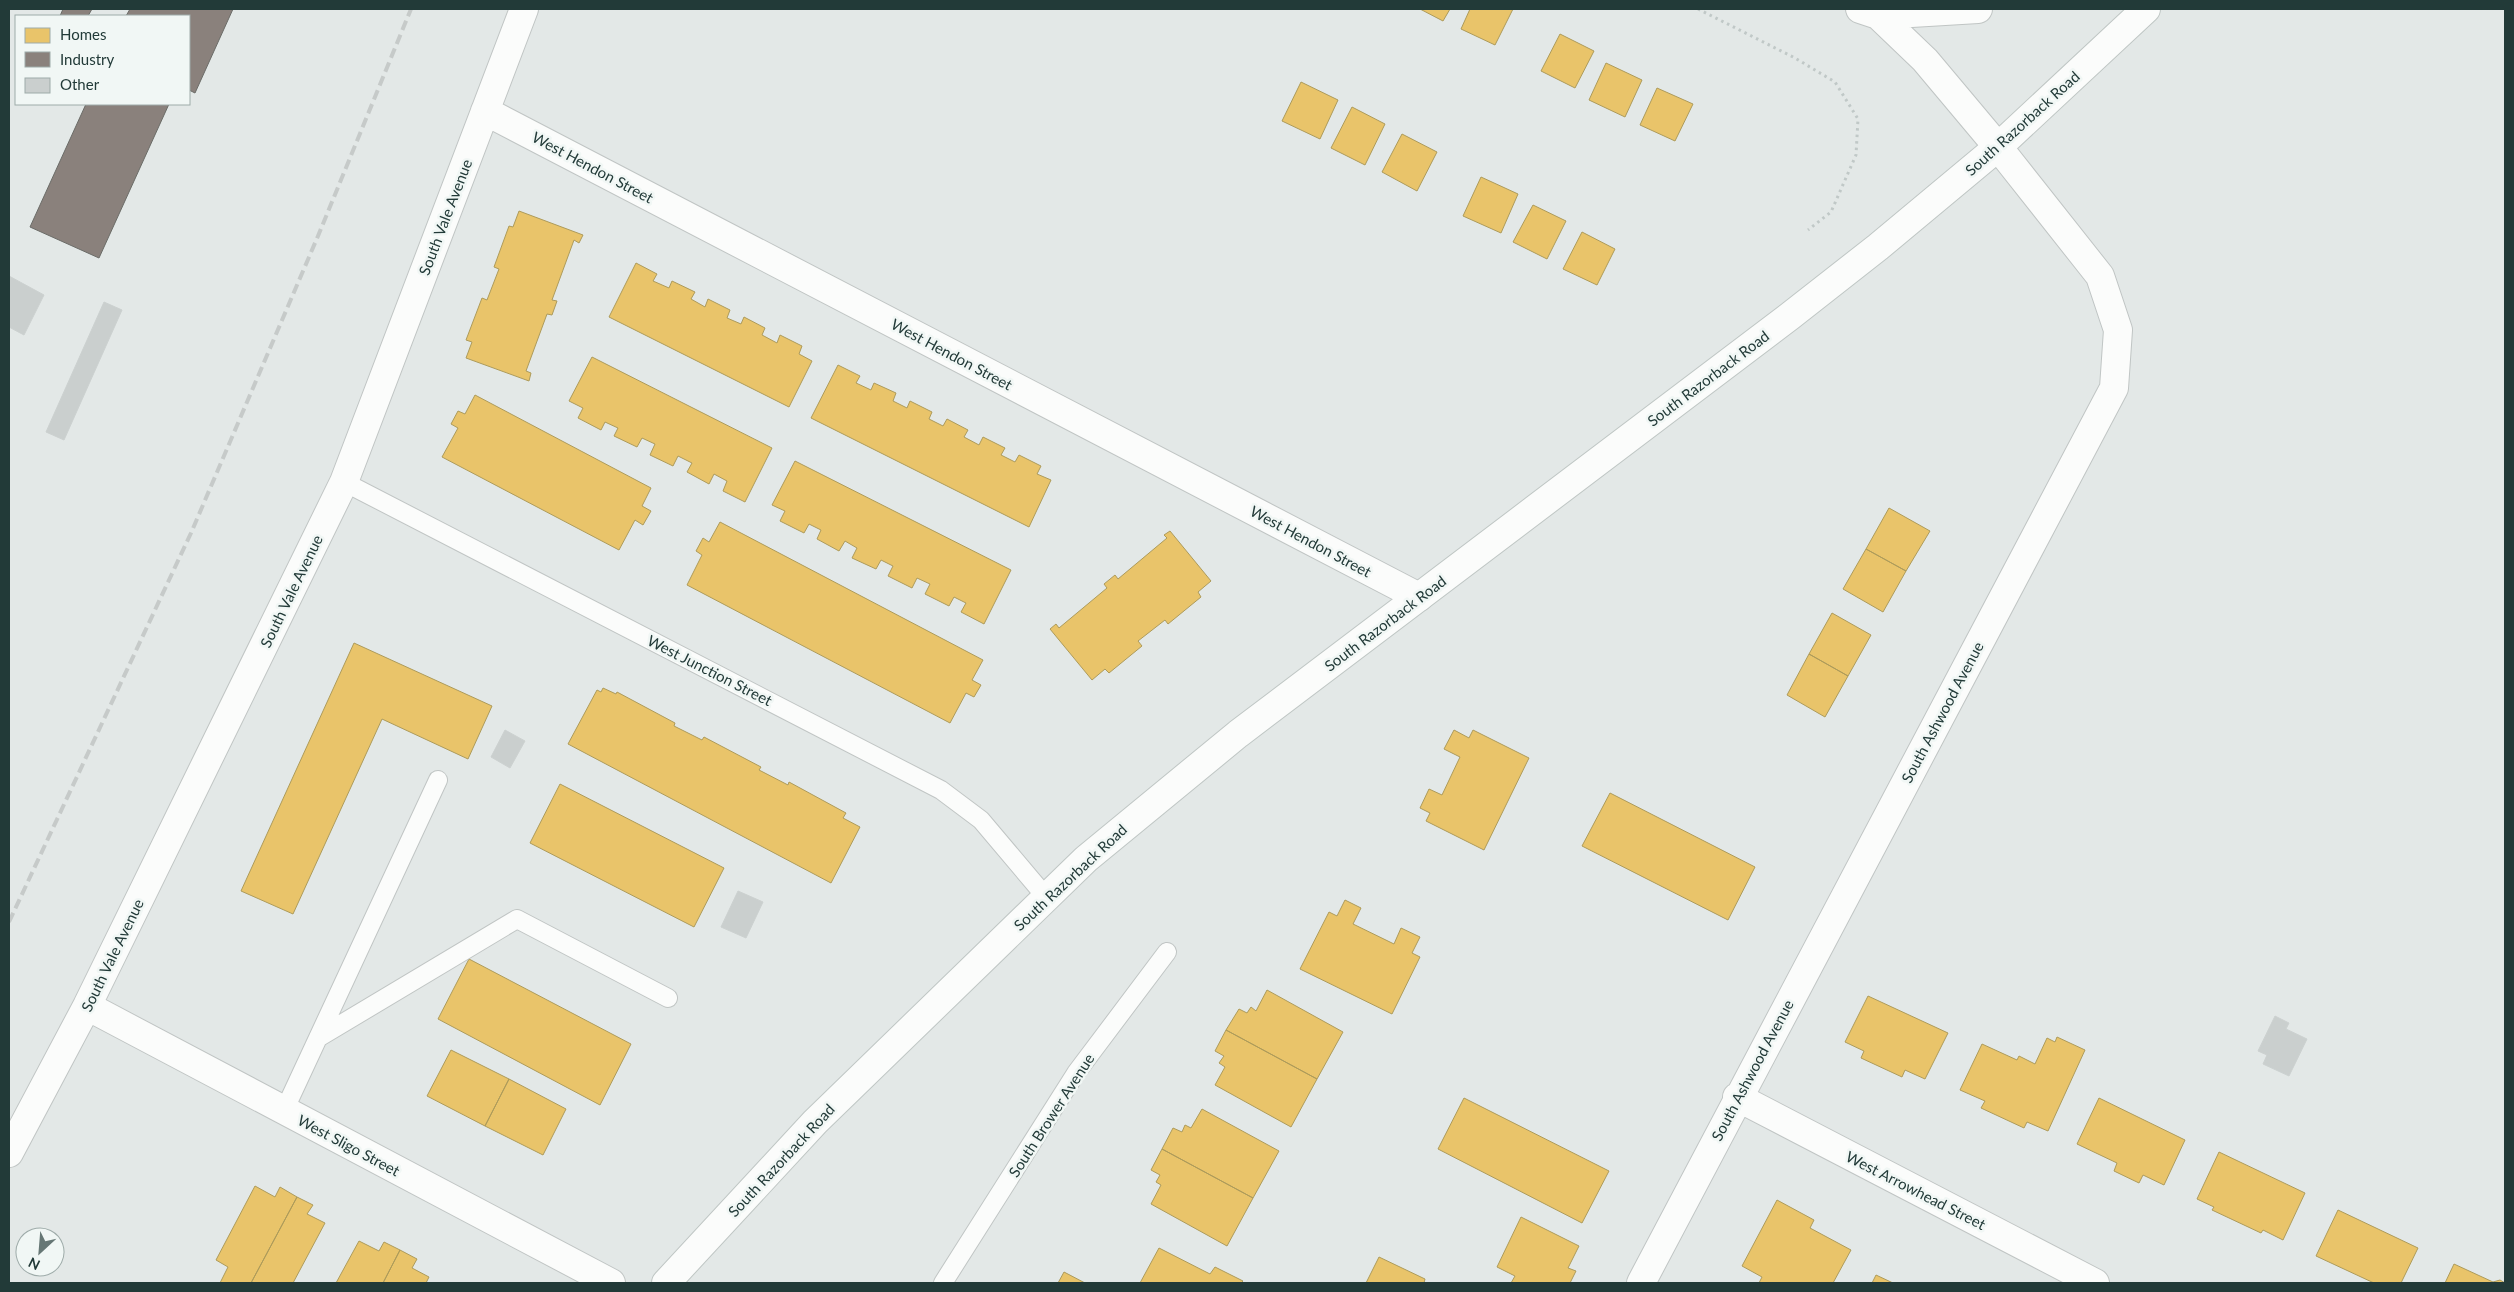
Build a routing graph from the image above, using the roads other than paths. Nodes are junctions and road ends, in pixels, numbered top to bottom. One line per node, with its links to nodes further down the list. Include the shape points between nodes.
1 (524, 9): 5 (street, South Vale Avenue)
2 (1978, 9): 4 (street)
3 (2146, 9): 6 (street, South Razorback Road)
4 (1869, 12): 6 (street, South Ashwood Avenue, via 1925,60)
5 (485, 111): 7 (street, South Vale Avenue); 8 (street, West Hendon Street)
6 (1998, 147): 8 (street, South Razorback Road, via 1790,316); 15 (street, South Ashwood Avenue, via 2100,276 2118,330 2114,388)
7 (344, 482): 10 (lane, West Junction Street, via 942,790 981,820); 13 (street, South Vale Avenue)
8 (1419, 597): 10 (street, South Razorback Road, via 1238,734 1086,859)
9 (438, 780): 14 (lane)
10 (1046, 897): 19 (street, South Razorback Road, via 816,1122)
11 (1167, 952): 20 (lane, South Brower Avenue, via 1076,1073)
12 (668, 998): 14 (lane, via 517,919)
13 (87, 1006): 16 (street, West Sligo Street); 17 (street, South Vale Avenue)
14 (318, 1038): 16 (lane)
15 (1737, 1097): 21 (street, South Ashwood Avenue); 22 (street, West Arrowhead Street)
16 (284, 1111): 18 (street, West Sligo Street)
17 (9, 1153)
18 (611, 1283)
19 (666, 1283)
20 (943, 1283)
21 (1641, 1283)
22 (2095, 1283)

